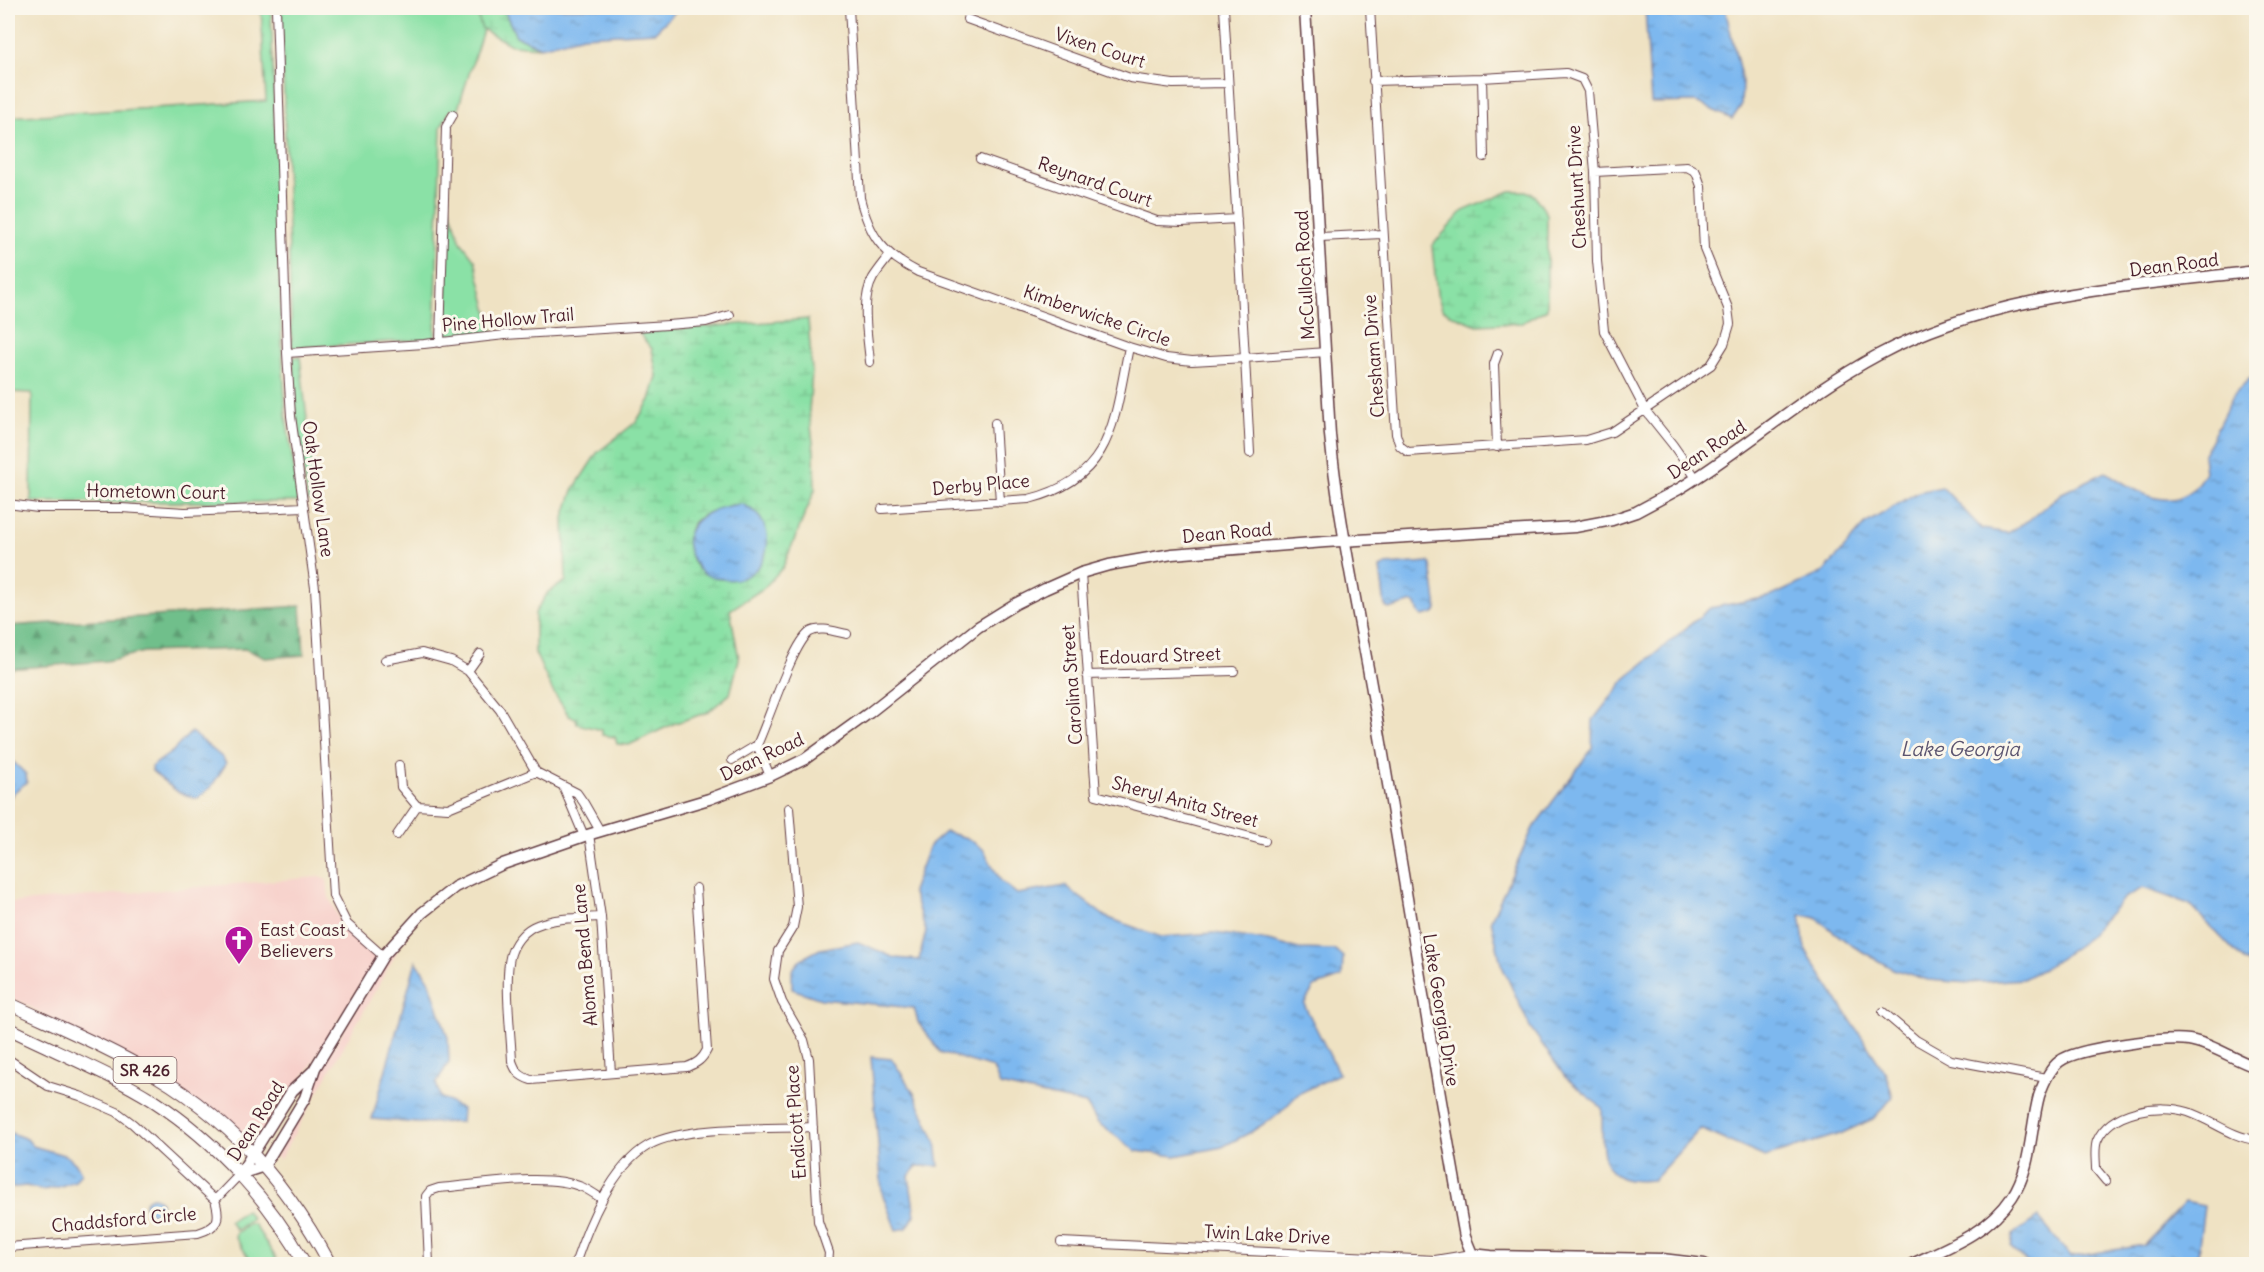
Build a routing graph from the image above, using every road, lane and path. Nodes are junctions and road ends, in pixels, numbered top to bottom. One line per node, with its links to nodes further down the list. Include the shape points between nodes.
1 (276, 8): 23 (street, Oak Hollow Lane)
2 (849, 8): 17 (street, Kimberwicke Circle, via 861,198 870,227)
3 (1224, 8): 9 (street)
4 (1305, 8): 16 (main road, McCulloch Road)
5 (1370, 8): 8 (street, Chesham Drive)
6 (967, 19): 9 (street, Vixen Court, via 1130,78 1173,84)
7 (1482, 78): 8 (street, Cheshunt Drive); 11 (street); 13 (street, Cheshunt Drive, via 1566,73 1582,79 1588,91)
8 (1373, 81): 15 (street, Chesham Drive)
9 (1227, 83): 14 (street)
10 (453, 115): 20 (street, via 446,127)
11 (1484, 157)
12 (981, 159): 14 (street, Reynard Court, via 1157,221)
13 (1595, 172): 27 (street, Cheshunt Drive, via 1597,261 1604,331); 27 (street, Chesham Drive, via 1687,167 1696,172 1701,186 1704,249 1728,308 1730,324 1712,365)
14 (1237, 219): 25 (street)
15 (1382, 234): 16 (street); 29 (street, Chesham Drive, via 1400,446 1418,453)
16 (1320, 237): 22 (main road, McCulloch Road)
17 (890, 255): 21 (street, Kimberwicke Circle, via 918,272); 26 (street, via 868,290)
18 (2256, 271): 31 (main road, Dean Road, via 2046,298 1946,325 1852,370)
19 (730, 315): 20 (street, Pine Hollow Trail, via 706,322)
20 (440, 342): 23 (street, Pine Hollow Trail)
21 (1129, 347): 25 (street, Kimberwicke Circle, via 1192,361); 32 (street, Derby Place, via 1109,438 1096,460 1073,481 1048,494)
22 (1326, 352): 25 (street, Kimberwicke Circle); 36 (main road, McCulloch Road, via 1335,488)
23 (287, 353): 34 (street, Oak Hollow Lane)
24 (1498, 353): 29 (street, via 1494,364)
25 (1245, 358): 30 (street)
26 (870, 362)
27 (1645, 410): 29 (street, Chesham Drive, via 1612,432 1586,440); 31 (street, Cheshunt Drive)
28 (995, 423): 32 (street)
29 (1497, 447)
30 (1250, 453)
31 (1696, 478): 36 (main road, Dean Road, via 1643,509 1587,525)
32 (1000, 502): 35 (street, Derby Place)
33 (8, 504): 34 (street, Hometown Court, via 185,512)
34 (304, 507): 58 (street, Oak Hollow Lane, via 315,588 333,896 347,924)
35 (882, 509)
36 (1345, 541): 37 (main road, Dean Road, via 1157,556); 79 (main road, Lake Georgia Drive, via 1433,1062 1465,1237)
37 (1082, 573): 43 (street, Carolina Street); 48 (main road, Dean Road, via 1021,600 978,627 805,759)
38 (847, 634): 44 (street, via 823,629 811,632 797,647)
39 (480, 654): 41 (street)
40 (385, 660): 41 (street, via 423,653)
41 (468, 671): 47 (street, via 500,710)
42 (1234, 671): 43 (street, Edouard Street)
43 (1087, 675): 50 (street, Carolina Street)
44 (757, 745): 45 (street); 48 (street)
45 (732, 760)
46 (399, 765): 51 (street, via 402,787)
47 (536, 772): 49 (street, Aloma Bend Lane); 51 (street, via 448,808)
48 (770, 776): 53 (main road, Dean Road, via 709,800)
49 (563, 785): 53 (street, Aloma Bend Lane); 53 (street, Aloma Bend Lane, via 577,793)
50 (1096, 795): 55 (street, Sheryl Anita Street)
51 (417, 806): 54 (street)
52 (789, 808): 69 (street, Endicott Place, via 797,907 793,927 778,951 774,979 804,1040)
53 (591, 834): 57 (street, Aloma Bend Lane); 58 (main road, Dean Road, via 503,864 455,887 422,913)
54 (397, 835)
55 (1265, 841)
56 (696, 888): 67 (street, via 707,1050 696,1064 687,1067)
57 (601, 917): 67 (street, Aloma Bend Lane); 67 (street, via 549,921 525,932 517,941 507,969 512,1061 516,1071 531,1080)
58 (383, 956): 66 (main road, Dean Road)
59 (8, 1003): 60 (main road, SR 426)
60 (21, 1009): 62 (main road); 71 (main road, SR 426, via 156,1075 207,1111)
61 (1882, 1012): 68 (street, via 1916,1040 1952,1060)
62 (8, 1014)
63 (8, 1028): 73 (main road, SR 426, via 154,1101 196,1132)
64 (8, 1059): 76 (street, Chaddsford Circle, via 48,1086 117,1112)
65 (2256, 1067): 68 (main road, via 2190,1040 2165,1039 2077,1053 2060,1061)
66 (315, 1068): 71 (main road, Dean Road, via 292,1091); 72 (main road, Dean Road, via 305,1098)
67 (611, 1073)
68 (2046, 1078): 86 (main road, via 2025,1167 2013,1196 1990,1224)
69 (813, 1126): 75 (street, via 689,1132 668,1138 635,1155); 84 (street, Endicott Place, via 818,1221 829,1253)
70 (2256, 1140): 74 (street, via 2240,1138 2187,1112 2147,1110 2119,1118 2096,1143 2096,1169)
71 (253, 1154): 72 (main road, SR 426); 73 (main road, Dean Road)
72 (264, 1166): 73 (main road, Dean Road); 81 (main road, SR 426, via 306,1222)
73 (240, 1174): 76 (street, Chaddsford Circle); 80 (main road, SR 426, via 280,1224)
74 (2106, 1181)
75 (602, 1199): 82 (street, via 583,1188 554,1181 430,1191 426,1196); 83 (street)
76 (214, 1200): 78 (street, Chaddsford Circle, via 219,1213 217,1221 211,1229 198,1233)
77 (1061, 1242): 79 (street, Twin Lake Drive, via 1435,1260)
78 (8, 1247)
79 (1472, 1254): 85 (main road, via 1662,1259)
80 (305, 1264)
81 (330, 1264)
82 (429, 1264)
83 (575, 1264)
84 (828, 1264)
85 (1704, 1264)
86 (1912, 1264)

